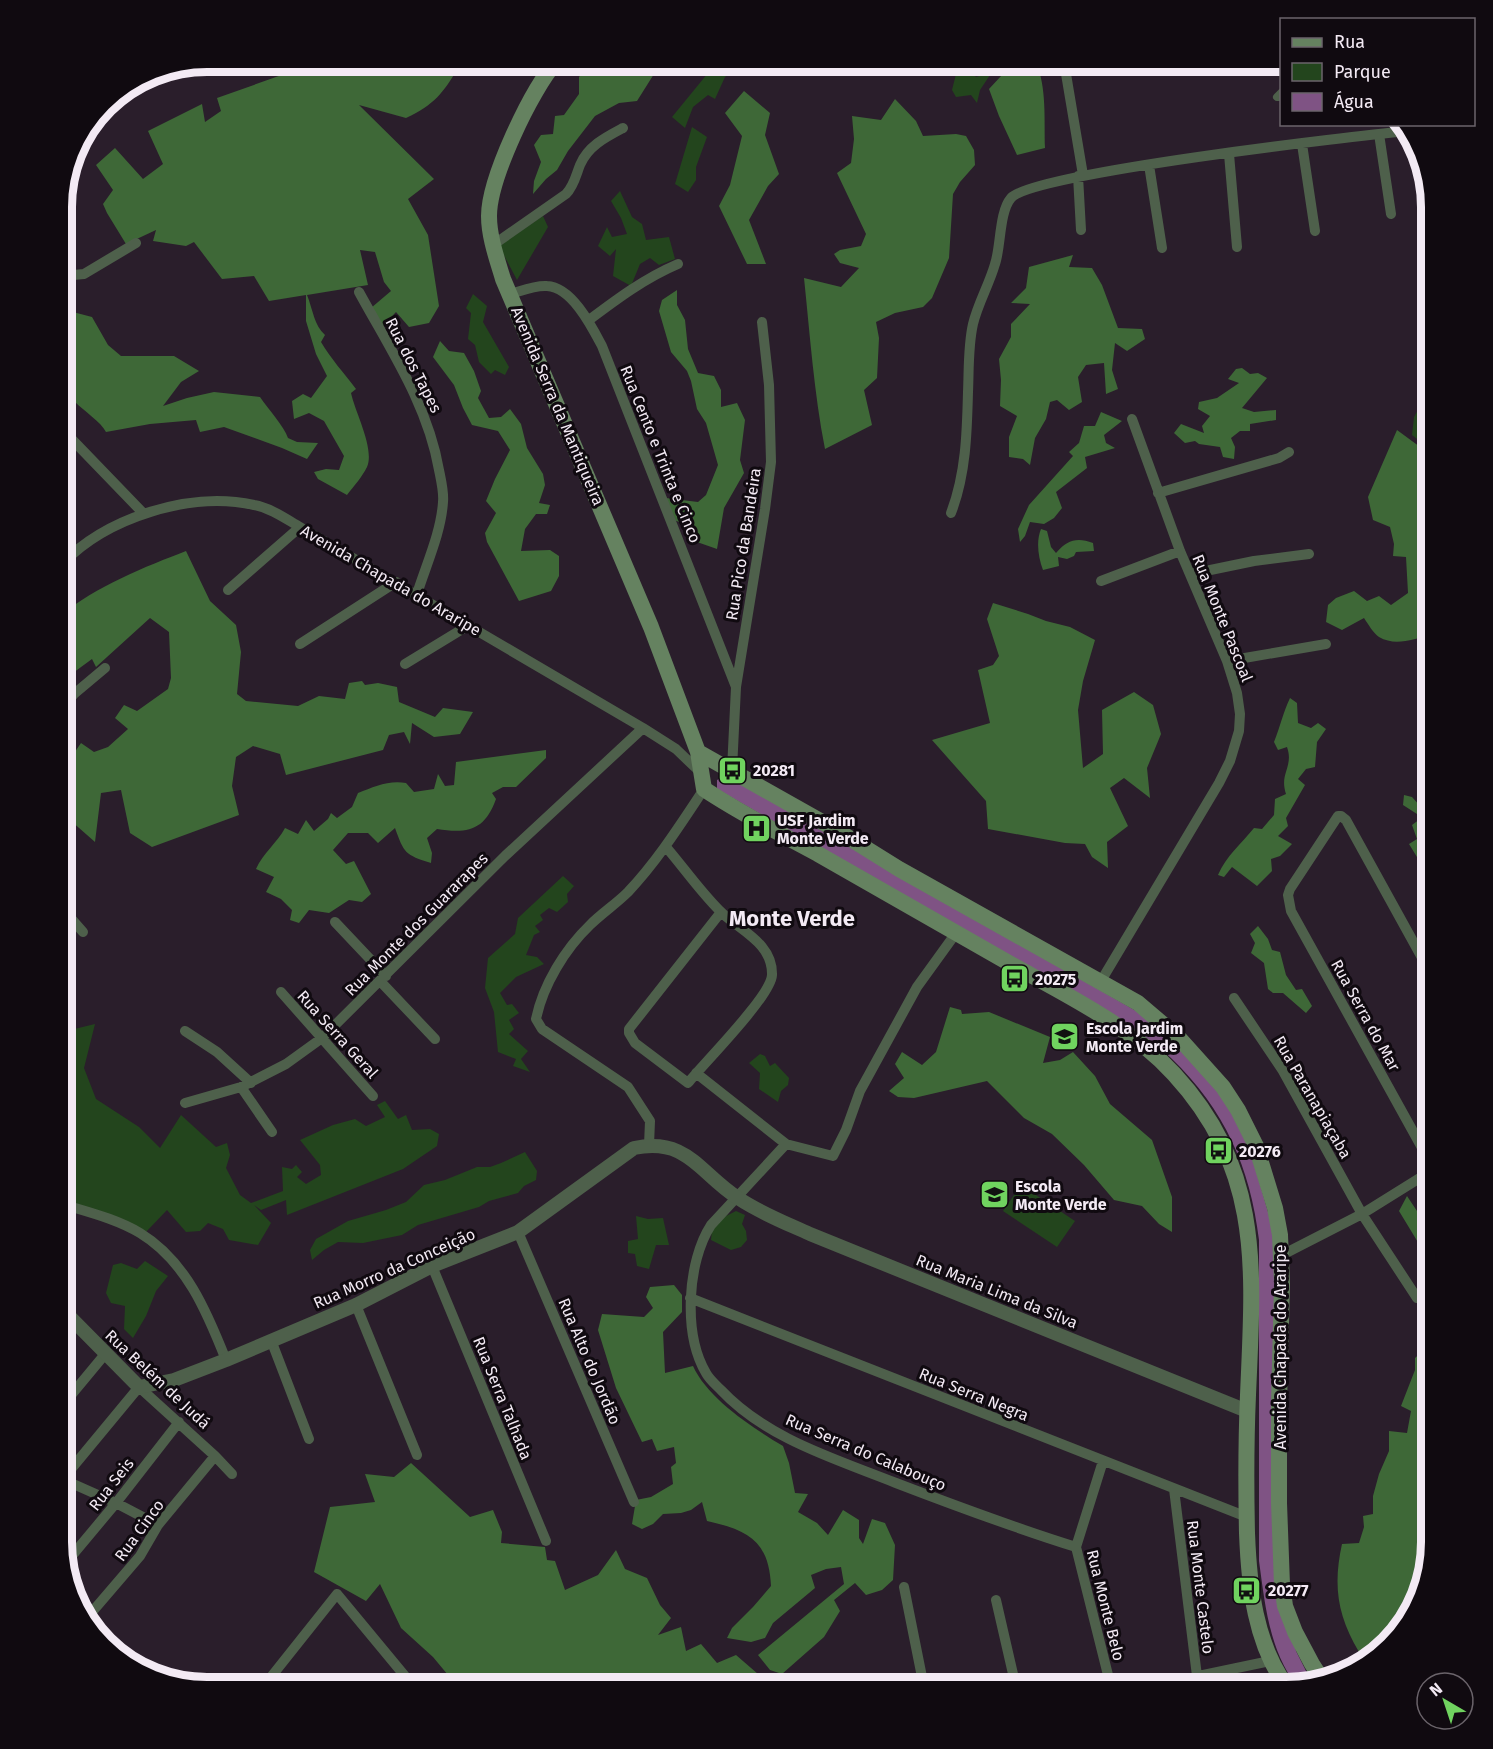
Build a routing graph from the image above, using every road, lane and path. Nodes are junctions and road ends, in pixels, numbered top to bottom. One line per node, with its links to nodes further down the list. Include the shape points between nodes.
1 (549, 72): 14 (main road, Avenida Serra da Mantiqueira, via 510,143 494,187 489,218)
2 (1065, 72): 9 (street)
3 (623, 128): 14 (street, via 588,152 566,195)
4 (1398, 132): 5 (street)
5 (1379, 134): 6 (street); 10 (street)
6 (1302, 144): 7 (street); 12 (street)
7 (1229, 154): 8 (street); 15 (street)
8 (1149, 165): 9 (street); 16 (street)
9 (1081, 176): 11 (street); 27 (street, via 1019,193 1006,206 996,264 973,323 963,470)
10 (1391, 214)
11 (1081, 230)
12 (1315, 231)
13 (136, 243): 18 (street, via 84,274)
14 (494, 245): 20 (main road, Avenida Serra da Mantiqueira)
15 (1237, 247)
16 (1162, 248)
17 (678, 264): 21 (street, via 627,292)
18 (72, 275)
19 (359, 292): 37 (street, Rua dos Tapes, via 418,401 437,457 443,500 441,519)
20 (510, 294): 21 (street, Rua Cento e Trinta e Cinco, via 546,286 557,288); 47 (main road, Avenida Serra da Mantiqueira, via 638,596)
21 (589, 320): 44 (street, Rua Cento e Trinta e Cinco)
22 (762, 322): 44 (street, Rua Pico da Bandeira, via 771,462)
23 (1132, 419): 26 (street, Rua Monte Pascoal)
24 (72, 439): 28 (street)
25 (1289, 452): 26 (street)
26 (1158, 493): 30 (street, Rua Monte Pascoal)
27 (951, 513)
28 (144, 514): 29 (street, Avenida Chapada do Araripe, via 192,502 255,505); 31 (street, Avenida Chapada do Araripe, via 122,522)
29 (300, 527): 35 (street, Avenida Chapada do Araripe); 36 (street)
30 (1180, 551): 33 (street, Rua Monte Pascoal); 34 (street)
31 (72, 554)
32 (1309, 554): 33 (street)
33 (1191, 573): 41 (street, Rua Monte Pascoal)
34 (1101, 581)
35 (396, 582): 37 (street, Avenida Chapada do Araripe); 39 (street)
36 (228, 590)
37 (417, 594): 38 (street, Avenida Chapada do Araripe)
38 (469, 625): 42 (street); 46 (street, Avenida Chapada do Araripe)
39 (300, 644)
40 (1326, 644): 41 (street)
41 (1227, 661): 58 (street, Rua Monte Pascoal, via 1240,714 1230,761)
42 (405, 664)
43 (105, 668): 45 (street)
44 (736, 687): 48 (street, Rua Pico da Bandeira)
45 (72, 698)
46 (643, 728): 49 (street, Avenida Chapada do Araripe, via 676,748); 57 (street, Rua Monte dos Guararapes, via 504,856)
47 (698, 752): 48 (main road, Avenida Chapada do Araripe); 49 (main road)
48 (732, 770): 58 (main road, Avenida Chapada do Araripe, via 899,869)
49 (702, 781): 50 (street); 55 (main road, Avenida Chapada do Araripe, via 737,811)
50 (666, 847): 51 (street); 70 (street, via 627,892 570,947 547,988 536,1019 542,1029 628,1087 650,1121)
51 (721, 912): 64 (street, via 762,947 772,976 754,1006); 64 (street, via 633,1022 629,1033 635,1043 682,1080 688,1083)
52 (72, 919): 54 (street)
53 (335, 922): 57 (street)
54 (83, 932)
55 (956, 933): 69 (street, via 917,987 860,1091 833,1156); 88 (main road, Avenida Chapada do Araripe, via 1118,1026 1154,1053 1217,1131 1244,1203 1250,1246)
56 (1421, 955): 71 (street, Rua Serra do Mar, via 1374,868 1338,816 1290,889 1291,911)
57 (383, 978): 62 (street, Rua Monte dos Guararapes); 63 (street)
58 (1101, 981): 77 (main road, Avenida Chapada do Araripe, via 1156,1016 1223,1087 1263,1164)
59 (281, 992): 62 (street, Rua Serra Geral)
60 (1234, 998): 75 (street, Rua Paranapiaçaba, via 1283,1071)
61 (185, 1031): 65 (street, via 217,1052)
62 (322, 1038): 65 (street, Rua Monte dos Guararapes, via 286,1064); 66 (street, Rua Serra Geral)
63 (435, 1039)
64 (694, 1076): 69 (street)
65 (246, 1085): 67 (street, Rua Monte dos Guararapes); 68 (street)
66 (373, 1096)
67 (185, 1103)
68 (272, 1132)
69 (786, 1144): 73 (street, Rua Serra do Calabouço)
70 (649, 1145): 73 (street, via 682,1153); 76 (street, Rua Morro da Conceição, via 634,1148)
71 (1421, 1146)
72 (1421, 1176): 75 (street)
73 (736, 1198): 79 (street, Rua Serra do Calabouço, via 703,1238); 88 (street, Rua Maria Lima da Silva, via 810,1234)
74 (72, 1207): 85 (street, via 138,1232 162,1248 190,1283)
75 (1362, 1214): 77 (street); 80 (street, Rua Paranapiaçaba)
76 (518, 1232): 78 (street, Rua Morro da Conceição); 98 (street, Rua Alto do Jordão)
77 (1282, 1255): 109 (main road, Avenida Chapada do Araripe, via 1282,1585 1295,1632)
78 (432, 1266): 81 (street, Rua Morro da Conceição); 102 (street, Rua Serra Talhada)
79 (690, 1298): 93 (street, Rua Serra Negra); 103 (street, Rua Serra do Calabouço, via 694,1343 706,1374 749,1415 827,1455 999,1523)
80 (1417, 1298)
81 (356, 1305): 83 (street, Rua Morro da Conceição); 91 (street)
82 (74, 1322): 84 (street, Rua Belém de Judá)
83 (272, 1340): 85 (street, Rua Morro da Conceição); 90 (street)
84 (106, 1353): 86 (street, Rua Belém de Judá); 87 (street)
85 (226, 1360): 86 (street, Rua Morro da Conceição, via 174,1380)
86 (139, 1387): 89 (street, Rua Belém de Judá); 94 (street)
87 (72, 1394)
88 (1247, 1411): 100 (main road, Avenida Chapada do Araripe)
89 (179, 1422): 92 (street, Rua Belém de Judá); 99 (street, Rua Seis)
90 (309, 1439)
91 (417, 1455)
92 (215, 1456): 95 (street, Rua Belém de Judá); 101 (street, Rua Cinco)
93 (1103, 1461): 97 (street, Rua Serra Negra); 103 (street, Rua Monte Belo)
94 (72, 1468)
95 (232, 1474)
96 (72, 1484): 99 (street)
97 (1174, 1489): 100 (street, Rua Serra Negra); 115 (street, Rua Monte Castelo)
98 (634, 1502)
99 (116, 1503): 101 (street); 104 (street, Rua Seis)
100 (1247, 1517): 108 (main road, Avenida Chapada do Araripe, via 1250,1586)
101 (158, 1525): 107 (street, Rua Cinco, via 140,1556)
102 (546, 1541)
103 (1076, 1547): 114 (street, Rua Monte Belo)
104 (73, 1555)
105 (904, 1587): 112 (street)
106 (996, 1600): 113 (street)
107 (92, 1612)
108 (1270, 1661): 116 (street); 117 (main road, Avenida Chapada do Araripe)
109 (1318, 1673)
110 (273, 1677): 111 (street, via 337,1594)
111 (405, 1677)
112 (922, 1677)
113 (1014, 1677)
114 (1108, 1677)
115 (1198, 1677)
116 (1216, 1677)
117 (1280, 1677)

